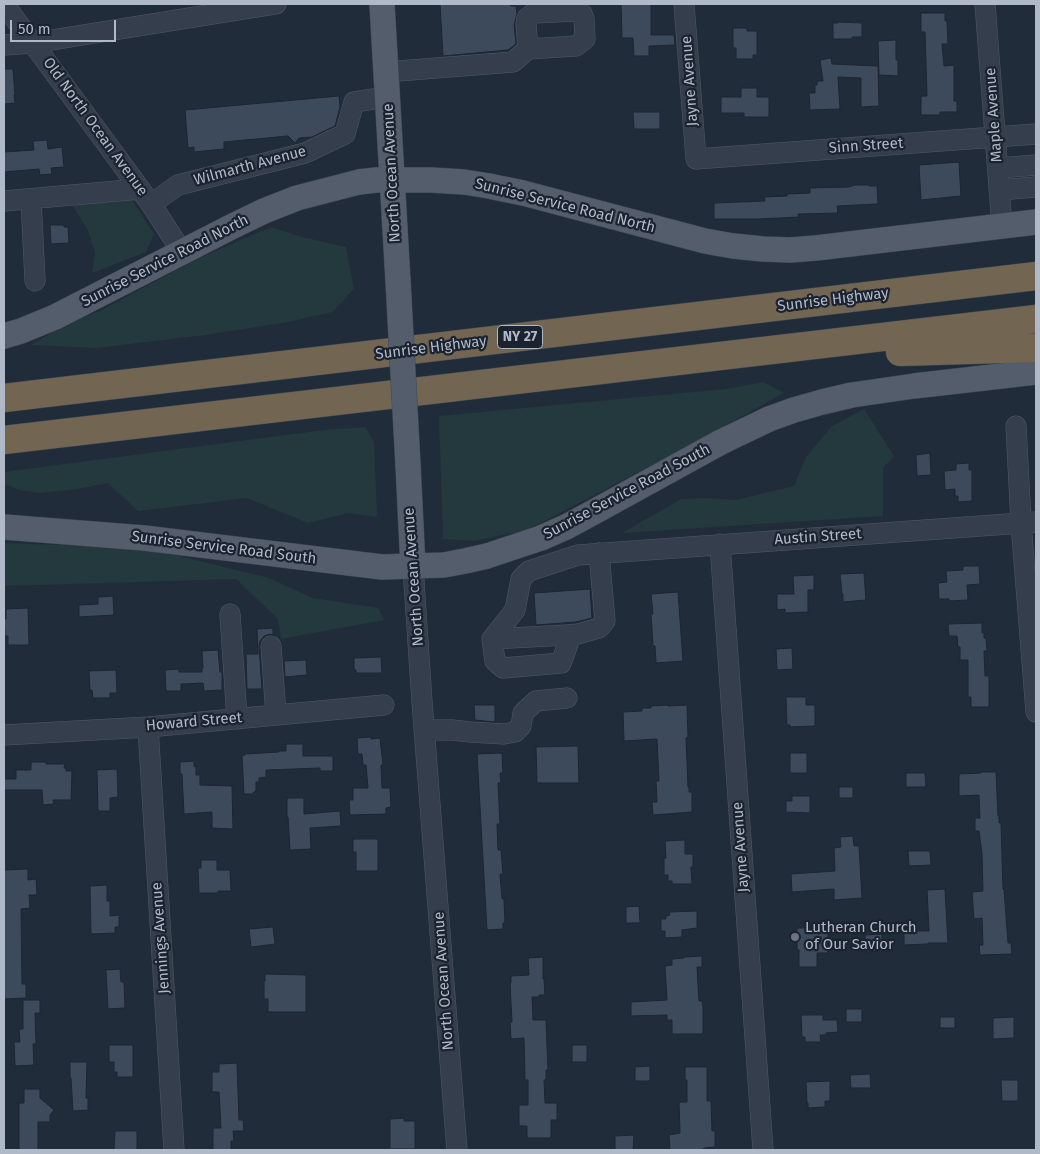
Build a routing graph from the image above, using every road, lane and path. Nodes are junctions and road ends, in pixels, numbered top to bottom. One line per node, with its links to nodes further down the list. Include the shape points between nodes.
1 (4, 4): 6 (street, Old North Ocean Avenue)
2 (276, 4): 6 (street)
3 (382, 4): 9 (main road, North Ocean Avenue)
4 (684, 4): 13 (street, Jayne Avenue)
5 (985, 4): 12 (street, Maple Avenue)
6 (33, 43): 7 (street); 19 (street, Old North Ocean Avenue)
7 (4, 45)
8 (528, 49): 9 (street, via 513,62)
9 (385, 72): 10 (main road, North Ocean Avenue)
10 (387, 97): 16 (main road, North Ocean Avenue); 19 (street, Wilmarth Avenue, via 354,102 345,134 305,153 178,185)
11 (1036, 134): 12 (street, Sinn Street)
12 (996, 136): 13 (street, Sinn Street); 15 (street, Maple Avenue)
13 (696, 159)
14 (1036, 165): 15 (street)
15 (998, 168): 18 (street, Maple Avenue)
16 (393, 180): 23 (main road, Sunrise Service Road North, via 489,186 705,241 763,249 816,248); 24 (main road, Sunrise Service Road North, via 359,182 297,198); 41 (main road, North Ocean Avenue, bridge)
17 (1036, 187): 18 (street)
18 (999, 190): 23 (street, Maple Avenue)
19 (146, 197): 20 (street, Wilmarth Avenue); 24 (street, Old North Ocean Avenue)
20 (31, 199): 21 (street, Wilmarth Avenue); 27 (street)
21 (4, 201)
22 (1036, 222): 23 (main road, Sunrise Service Road North)
23 (1002, 226)
24 (182, 252): 30 (main road, Sunrise Service Road North, via 55,317)
25 (1036, 264): 28 (highway)
26 (1036, 276): 28 (highway, Sunrise Highway / NY 27)
27 (35, 282)
28 (951, 286): 34 (highway, Sunrise Highway / NY 27)
29 (1036, 319): 32 (highway)
30 (4, 336)
31 (1036, 348): 32 (highway)
32 (753, 353): 36 (highway)
33 (1036, 372): 41 (main road, Sunrise Service Road South, via 852,395 794,410 729,438 540,538 465,561)
34 (4, 398)
35 (1016, 426): 37 (street)
36 (4, 440)
37 (1029, 523): 39 (street, Austin Street); 48 (street)
38 (4, 526): 41 (main road, Sunrise Service Road South, via 144,538 382,567)
39 (720, 544): 40 (street, Austin Street); 56 (street, Jayne Avenue)
40 (599, 553): 43 (street, via 606,621 599,628); 44 (street, Austin Street, via 578,555 529,571 521,579 515,610)
41 (413, 567): 52 (street, North Ocean Avenue)
42 (230, 614): 50 (street)
43 (566, 635): 44 (street); 44 (street, via 568,644 561,664 502,668 495,661)
44 (492, 639)
45 (271, 646): 49 (street)
46 (567, 698): 52 (street, via 536,701 523,713 515,732)
47 (384, 706): 49 (street, Howard Street)
48 (1036, 712)
49 (276, 715): 50 (street, Howard Street)
50 (237, 719): 51 (street, Howard Street)
51 (148, 727): 53 (street, Howard Street); 54 (street, Jennings Avenue)
52 (424, 730): 55 (street, North Ocean Avenue)
53 (4, 735)
54 (174, 1150)
55 (457, 1150)
56 (763, 1150)

